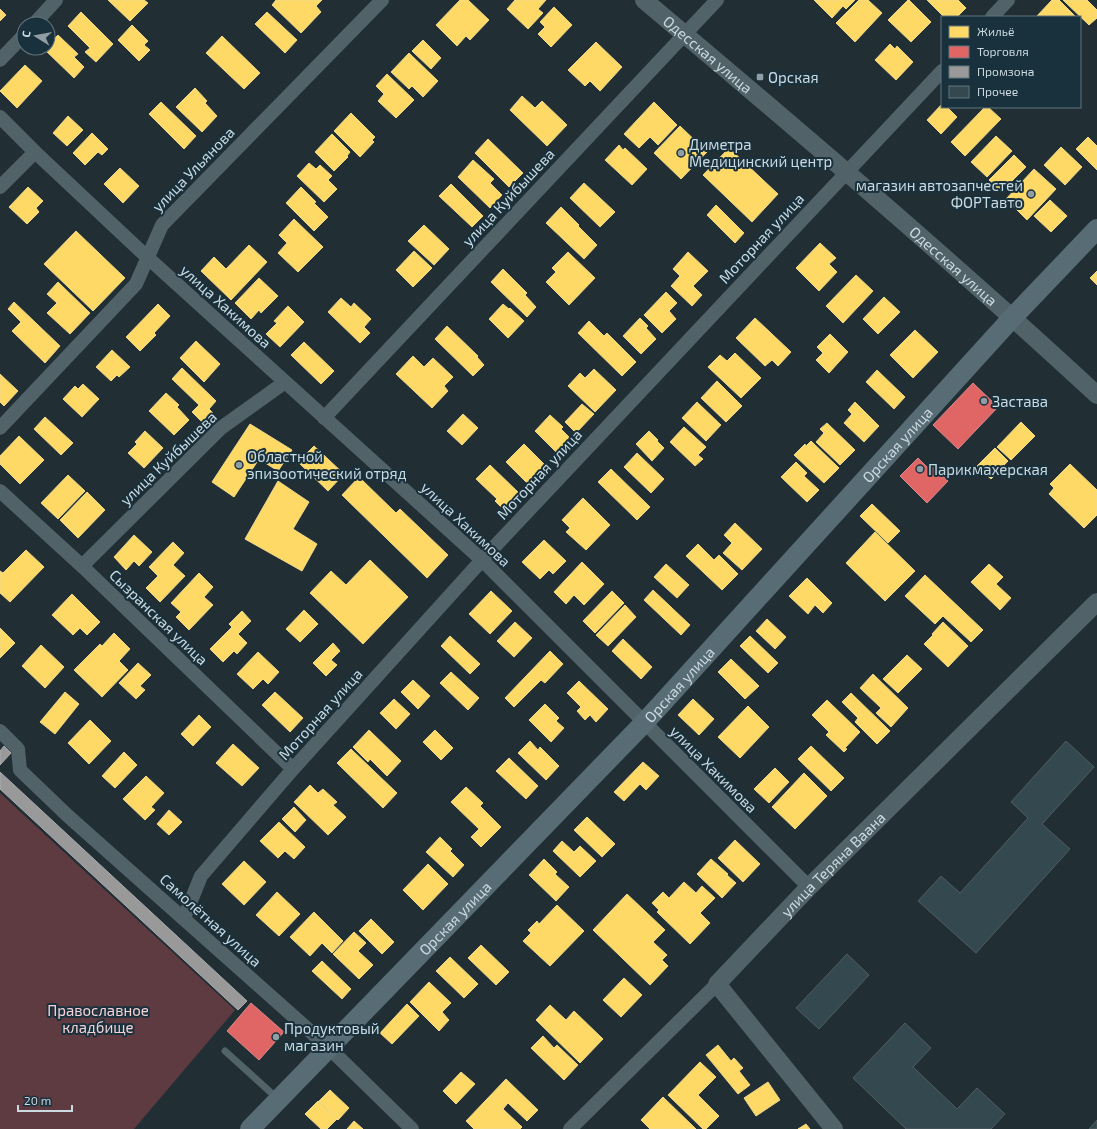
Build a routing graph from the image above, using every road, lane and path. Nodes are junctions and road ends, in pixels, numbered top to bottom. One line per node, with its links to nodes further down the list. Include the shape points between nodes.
1 (56, 0): 6 (street)
2 (382, 0): 17 (street, улица Ульянова, via 162,225)
3 (644, 0): 8 (street, Одесская улица)
4 (717, 0): 8 (street, улица Куйбышева)
5 (1008, 0): 7 (street)
6 (41, 16)
7 (993, 16)
8 (685, 34): 14 (street, Одесская улица); 21 (street, улица Куйбышева)
9 (16, 43): 10 (street)
10 (0, 60)
11 (941, 72): 14 (street, Моторная улица)
12 (0, 117): 13 (street, улица Хакимова)
13 (35, 152): 15 (street); 17 (street, улица Хакимова)
14 (847, 172): 18 (street, Одесская улица); 24 (street, Моторная улица)
15 (0, 187)
16 (1097, 229): 18 (main road, Орская улица)
17 (147, 257): 19 (street, улица Хакимова); 22 (street, улица Ульянова, via 136,284)
18 (1013, 317): 20 (street, Одесская улица); 27 (main road, Орская улица)
19 (285, 382): 21 (street, улица Хакимова); 25 (street, улица Куйбышева, via 221,428)
20 (1097, 395)
21 (324, 418): 24 (street, улица Хакимова)
22 (0, 428)
23 (0, 491): 25 (street, Сызранская улица)
24 (482, 560): 27 (street, улица Хакимова); 29 (street, Моторная улица)
25 (82, 566): 29 (street, Сызранская улица)
26 (1097, 602): 30 (street, улица Теряна Ваана)
27 (644, 723): 30 (street, улица Хакимова); 33 (main road, Орская улица)
28 (0, 730): 31 (street, Самолётная улица, via 18,749 20,770)
29 (293, 769): 31 (street, Моторная улица, via 201,876)
30 (809, 887): 32 (street, улица Теряна Ваана)
31 (184, 918): 33 (street, Самолётная улица)
32 (717, 984): 38 (street, улица Теряна Ваана); 39 (street)
33 (329, 1048): 35 (main road, Орская улица); 37 (street, Самолётная улица)
34 (225, 1051): 35 (lane)
35 (278, 1099): 36 (main road, Орская улица)
36 (250, 1129)
37 (412, 1129)
38 (570, 1129)
39 (834, 1129)

